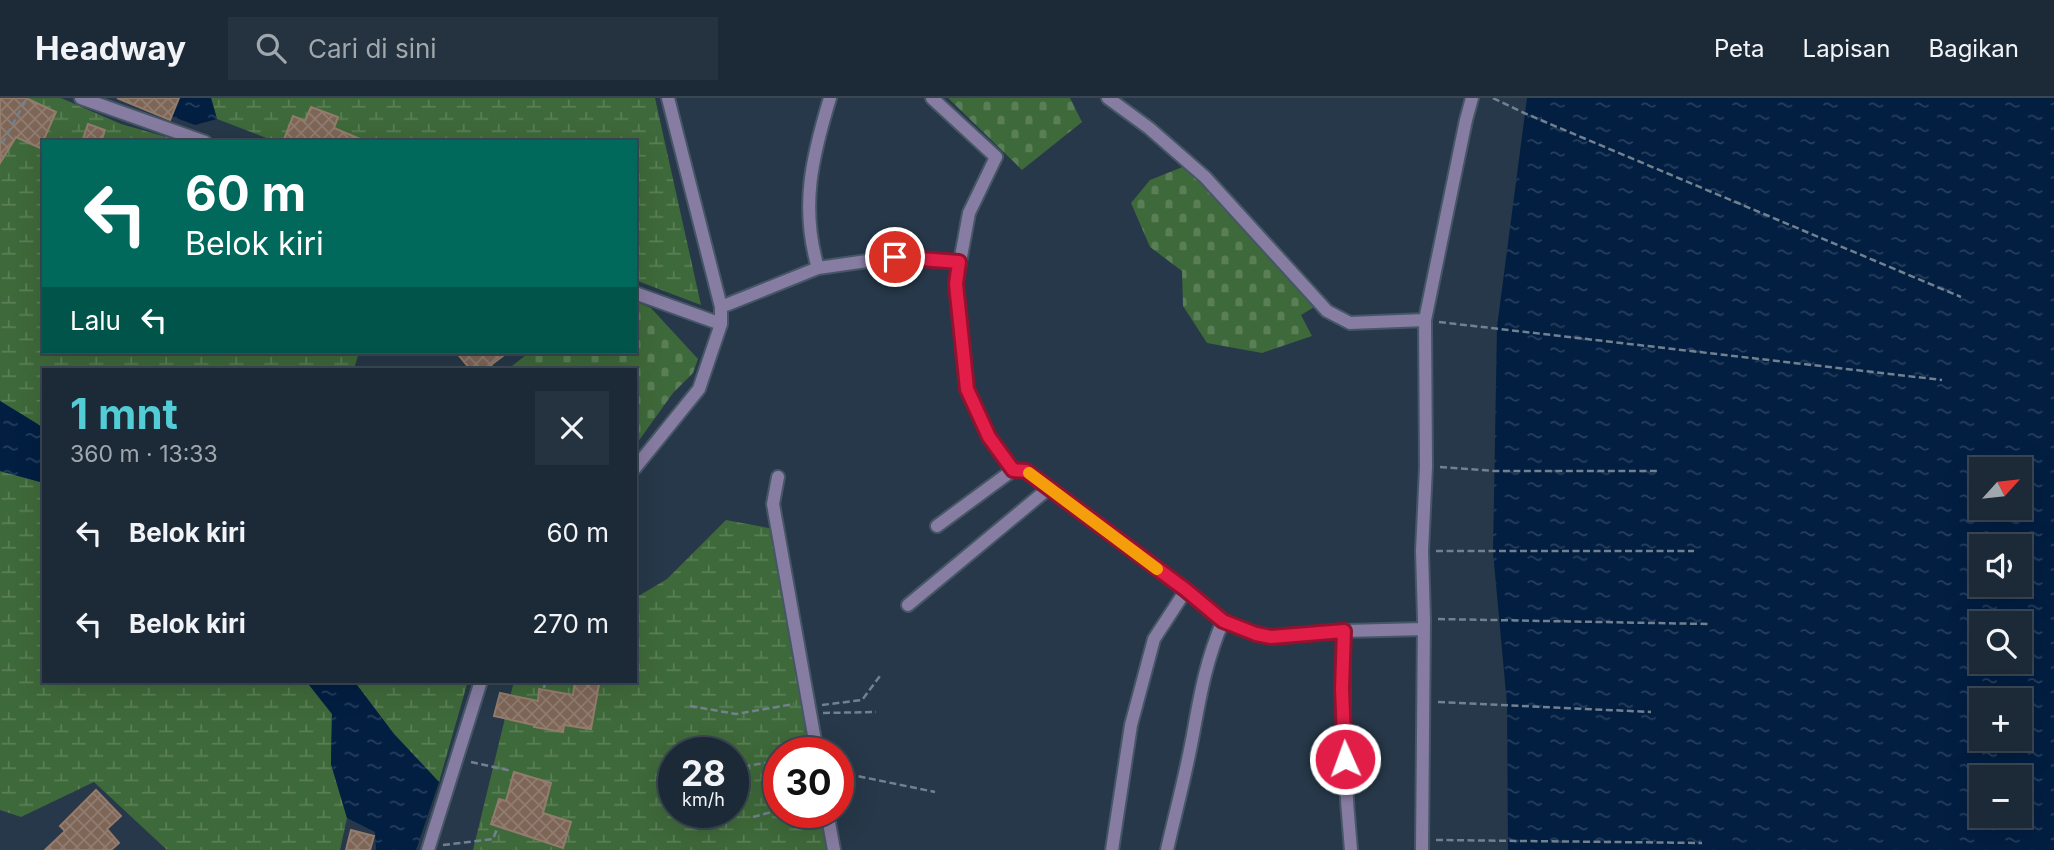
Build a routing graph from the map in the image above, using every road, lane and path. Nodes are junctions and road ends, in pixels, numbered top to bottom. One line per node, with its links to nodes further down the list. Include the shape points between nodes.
1 (27, 98): 10 (path)
2 (81, 98): 9 (street)
3 (668, 98): 15 (street)
4 (830, 98): 12 (street, via 818,138 807,209)
5 (932, 98): 11 (street, via 996,158 969,213)
6 (1108, 98): 16 (street, via 1205,177 1327,311 1350,323)
7 (1472, 98): 16 (street)
8 (1493, 98): 14 (path)
9 (199, 140)
10 (2, 144)
11 (959, 262): 12 (street, via 895,257); 21 (street, via 956,284 967,389 989,437)
12 (818, 268): 15 (street)
13 (637, 294): 17 (street)
14 (1961, 297)
15 (721, 307): 17 (street)
16 (1425, 320): 18 (path); 20 (street)
17 (721, 324): 19 (street, via 699,389)
18 (1942, 380)
19 (637, 466)
20 (1426, 467): 22 (path); 26 (street)
21 (1013, 470): 24 (street, via 1026,471); 25 (street)
22 (1657, 471)
23 (778, 477): 40 (street, via 773,504)
24 (1049, 488): 28 (street); 29 (street)
25 (937, 526)
26 (1422, 551): 27 (path); 31 (street)
27 (1695, 551)
28 (1186, 590): 30 (street); 56 (street, via 1154,639 1131,725)
29 (908, 605)
30 (1223, 621): 33 (street, via 1271,637); 57 (street, via 1202,679)
31 (1424, 624): 32 (path); 33 (street); 38 (street)
32 (1708, 624)
33 (1344, 631): 58 (street, via 1342,689)
34 (880, 676): 40 (path, via 862,700)
35 (480, 683): 44 (street)
36 (545, 683): 37 (path)
37 (544, 688)
38 (1424, 702): 42 (path); 53 (street)
39 (690, 706): 40 (path, via 736,714)
40 (808, 707): 41 (path); 43 (street)
41 (876, 712)
42 (1651, 712)
43 (814, 737)
44 (457, 759): 45 (path); 54 (street)
45 (512, 771)
46 (854, 775): 47 (path)
47 (935, 792)
48 (763, 814): 49 (path)
49 (753, 817)
50 (498, 827): 54 (path, via 494,839)
51 (830, 828): 55 (street)
52 (1702, 844): 53 (path)
53 (1422, 845)
54 (429, 848)
55 (834, 850)
56 (1111, 850)
57 (1167, 850)
58 (1351, 850)

